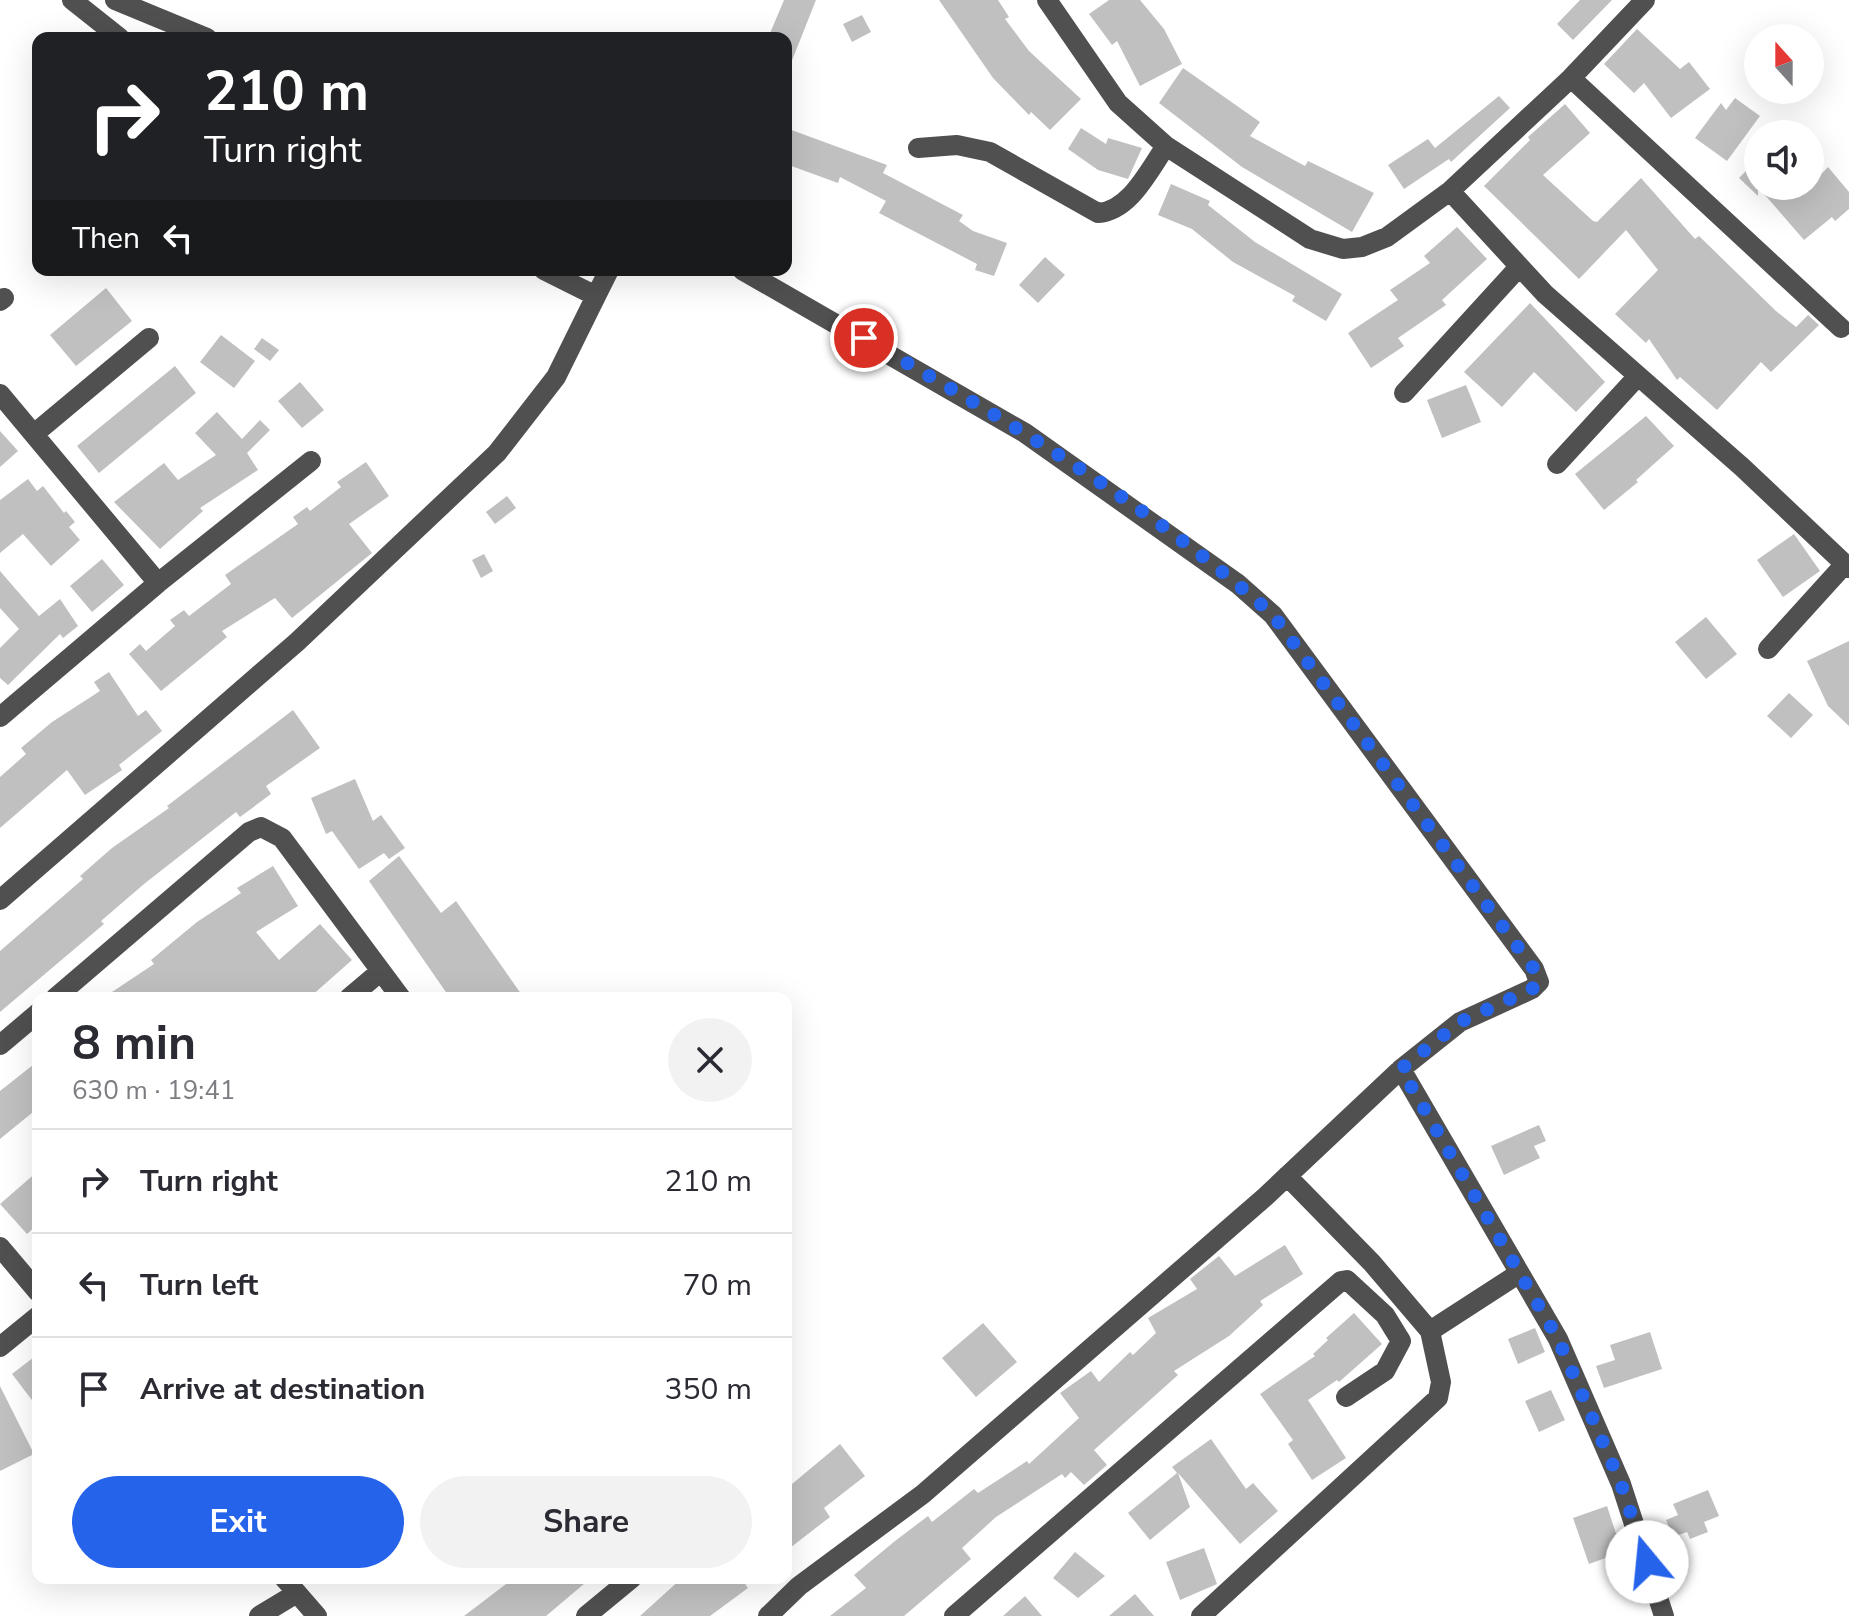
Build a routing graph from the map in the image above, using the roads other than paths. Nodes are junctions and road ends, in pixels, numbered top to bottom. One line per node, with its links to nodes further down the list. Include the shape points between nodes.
1 (72, 0): 5 (street)
2 (115, 0): 6 (street)
3 (1047, 0): 8 (street, via 1118,103)
4 (1645, 0): 7 (street)
5 (112, 32)
6 (192, 32)
7 (1571, 78): 10 (street); 16 (street)
8 (1166, 146): 9 (street, via 1125,202 1113,212 1098,213 990,152 957,145); 10 (street, via 1310,239 1343,249 1387,237)
9 (918, 148)
10 (1450, 191): 11 (street)
11 (1519, 267): 18 (street); 19 (street)
12 (556, 276): 15 (street)
13 (606, 276): 15 (street)
14 (752, 276): 35 (street, via 1060,455 1273,615 1539,982 1460,1022)
15 (596, 296): 28 (street, via 556,377 497,453 297,642)
16 (1841, 328)
17 (149, 338): 21 (street)
18 (1638, 376): 23 (street); 24 (street)
19 (1404, 393)
20 (0, 394): 21 (street)
21 (34, 434): 25 (street)
22 (311, 461): 25 (street)
23 (1557, 464)
24 (1847, 566): 26 (street)
25 (158, 583): 27 (street)
26 (1768, 649)
27 (0, 717)
28 (0, 900)
29 (381, 971): 30 (street, via 282,838 261,827); 31 (street); 32 (street)
30 (62, 992)
31 (356, 992)
32 (397, 992)
33 (32, 1018): 34 (street)
34 (0, 1045)
35 (1401, 1069): 36 (street); 39 (street)
36 (1287, 1176): 41 (street); 50 (street, via 923,1494 799,1586)
37 (0, 1247): 38 (street)
38 (30, 1267)
39 (1518, 1274): 41 (street); 53 (street, via 1558,1339 1621,1484)
40 (32, 1321): 42 (street)
41 (1430, 1331): 52 (street, via 1441,1382 1438,1398)
42 (0, 1347)
43 (1346, 1397): 51 (street, via 1385,1371 1401,1341 1396,1328 1347,1280)
44 (287, 1584): 47 (street)
45 (291, 1584): 48 (street)
46 (625, 1584): 49 (street)
47 (259, 1616)
48 (317, 1616)
49 (586, 1616)
50 (768, 1616)
51 (954, 1616)
52 (1201, 1616)
53 (1664, 1616)

